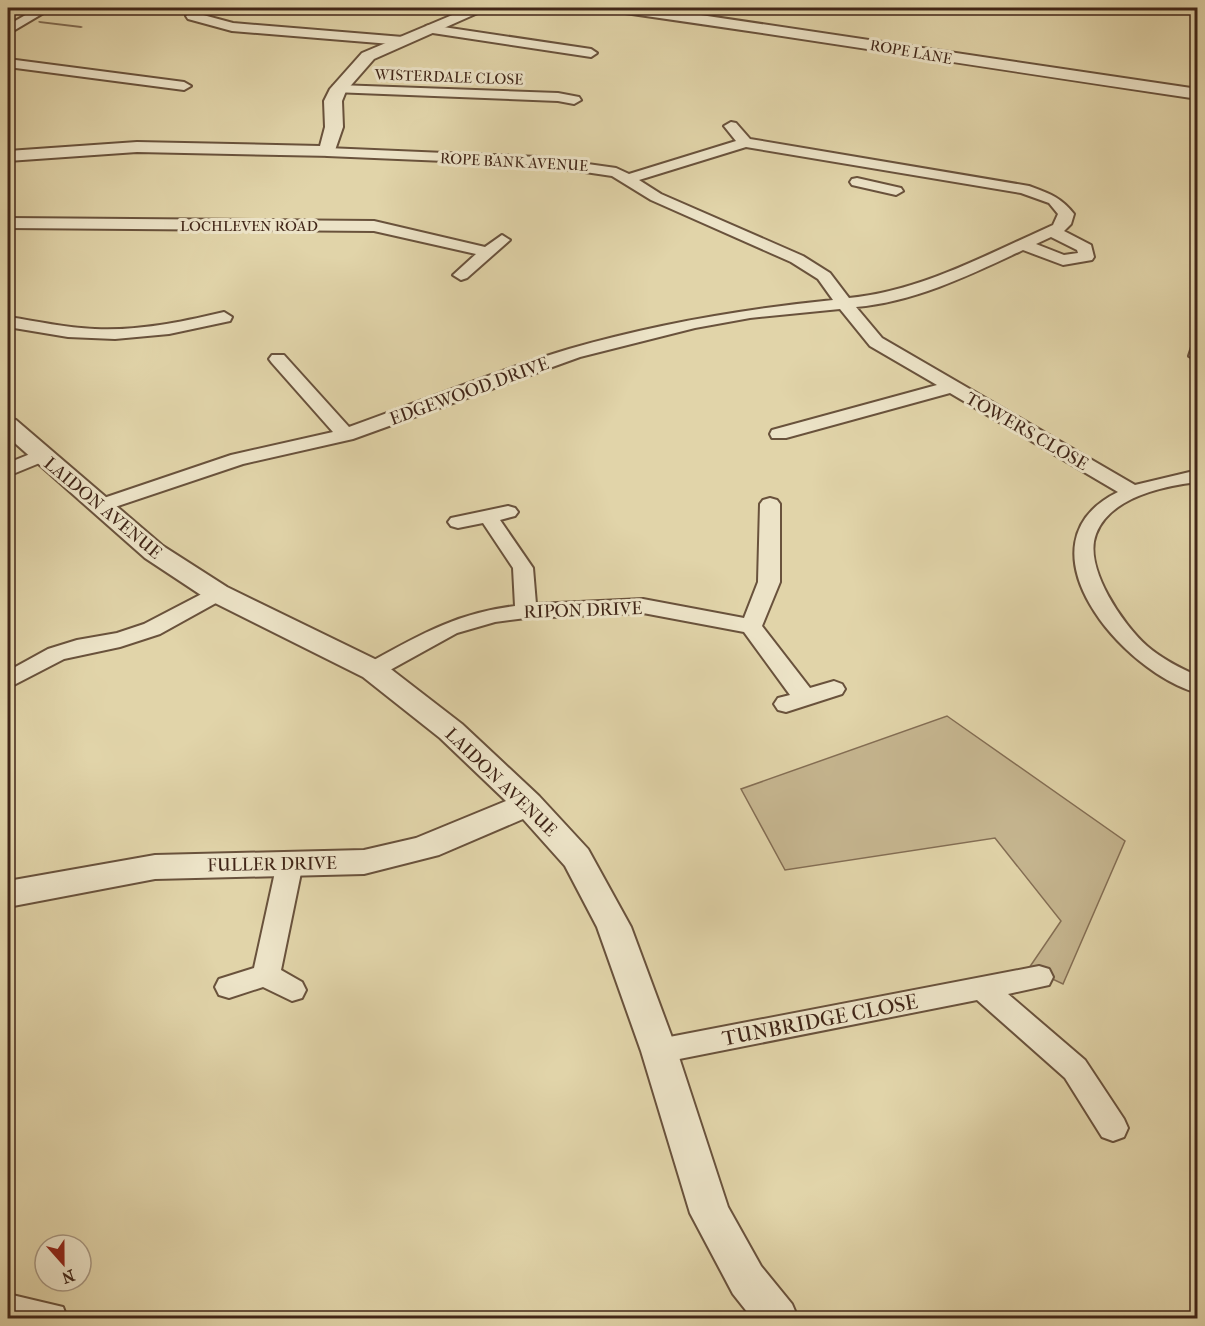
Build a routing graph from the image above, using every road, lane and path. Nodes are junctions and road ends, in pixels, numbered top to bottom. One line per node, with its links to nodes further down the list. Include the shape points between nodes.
1 (46, 8): 6 (street)
2 (480, 8): 5 (street)
3 (625, 8): 12 (street, ROPE LANE)
4 (192, 16): 7 (street, via 232,27 242,34 287,30)
5 (430, 29): 7 (street); 8 (street)
6 (8, 30)
7 (403, 41): 11 (street, via 368,56)
8 (591, 53)
9 (8, 63): 10 (street)
10 (175, 82)
11 (338, 89): 13 (street, WISTERDALE CLOSE, via 560,94); 16 (street)
12 (1197, 94)
13 (574, 100)
14 (730, 126): 15 (street)
15 (746, 143): 18 (street); 19 (street)
16 (327, 152): 17 (street, ROPE BANK AVENUE, via 137,147); 19 (street, ROPE BANK AVENUE, via 538,161 597,167)
17 (8, 156)
18 (893, 167): 21 (street); 24 (street, via 1040,193 1060,204 1066,214 1063,224)
19 (630, 178): 29 (street, ROPE BANK AVENUE, via 656,197 797,259 824,276)
20 (857, 182): 21 (street)
21 (879, 187): 22 (street)
22 (896, 191)
23 (8, 223): 27 (street, LOCHLEVEN ROAD, via 374,226)
24 (1051, 231): 26 (street, EDGEWOOD DRIVE); 26 (street, via 1085,248 1086,257 1064,260)
25 (502, 240): 27 (street)
26 (1021, 244): 29 (street, EDGEWOOD DRIVE, via 947,279)
27 (487, 252): 28 (street)
28 (461, 275)
29 (846, 304): 35 (street, ROPE BANK AVENUE, via 876,342); 38 (street, EDGEWOOD DRIVE, via 695,323 573,353)
30 (224, 317): 31 (street, via 171,330 113,335 56,331)
31 (8, 322)
32 (1197, 351): 33 (street)
33 (1197, 356)
34 (278, 359): 38 (street)
35 (951, 387): 37 (street, TOWERS CLOSE); 42 (street, TOWERS CLOSE)
36 (8, 425): 39 (street, LAIDON AVENUE)
37 (779, 434)
38 (346, 435): 44 (street, EDGEWOOD DRIVE, via 238,459)
39 (40, 456): 40 (street); 44 (street, LAIDON AVENUE)
40 (8, 470)
41 (1197, 476): 42 (street)
42 (1133, 492): 51 (street, via 1102,511 1086,533 1085,556 1091,580 1101,602 1131,643 1162,668)
43 (770, 504): 48 (street, via 769,582)
44 (99, 506): 46 (street, LAIDON AVENUE, via 154,552)
45 (458, 522): 47 (street, via 498,514 523,568)
46 (217, 593): 49 (street, LAIDON AVENUE); 50 (street, via 152,629 56,654)
47 (526, 611): 48 (street, RIPON DRIVE, via 643,606); 49 (street, RIPON DRIVE, via 449,628)
48 (751, 626): 52 (street, via 796,701)
49 (373, 670): 53 (street, LAIDON AVENUE, via 451,731)
50 (8, 681)
51 (1197, 686)
52 (834, 689)
53 (528, 804): 54 (street, FULLER DRIVE, via 399,857 364,862); 61 (street, LAIDON AVENUE, via 577,858 614,927)
54 (290, 863): 55 (street, FULLER DRIVE, via 154,867); 56 (street)
55 (8, 894)
56 (266, 975): 58 (street); 60 (street)
57 (1039, 977): 59 (street, TUNBRIDGE CLOSE)
58 (229, 987)
59 (982, 988): 61 (street, TUNBRIDGE CLOSE); 62 (street, via 1075,1069)
60 (292, 990)
61 (659, 1051): 64 (street, LAIDON AVENUE, via 710,1213)
62 (1113, 1128)
63 (8, 1310): 65 (street)
64 (770, 1316)
65 (51, 1318)

